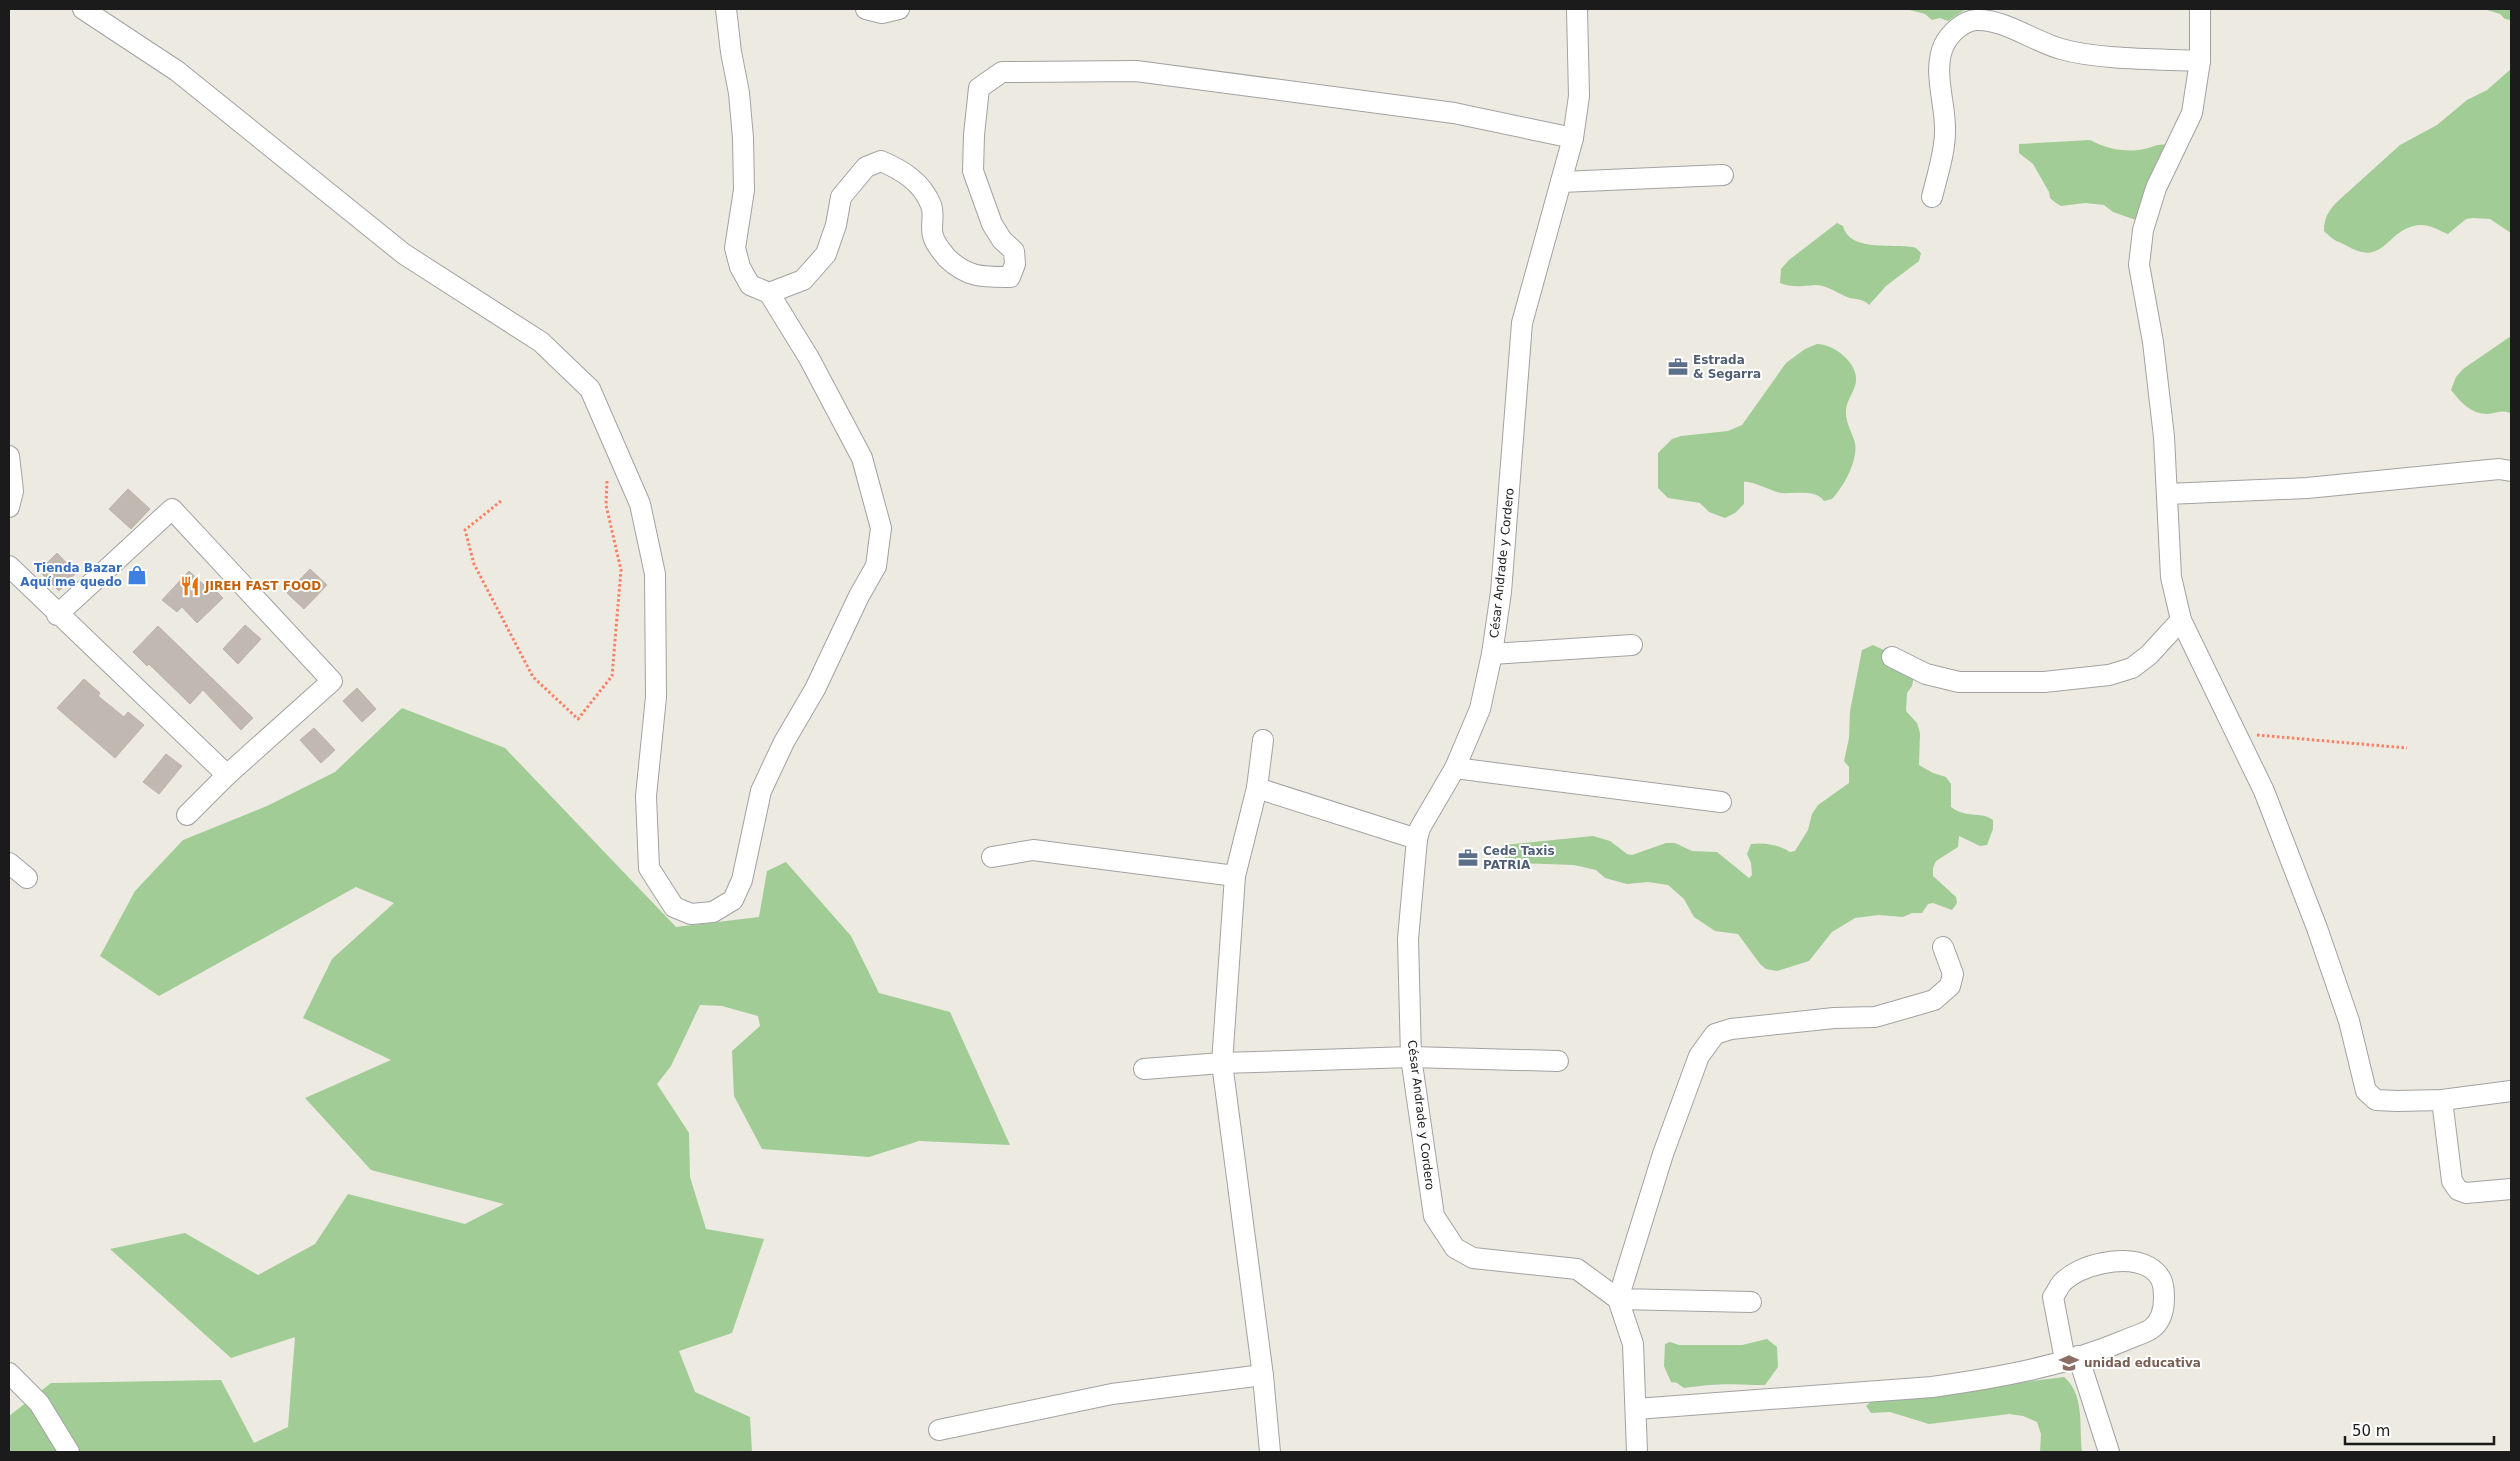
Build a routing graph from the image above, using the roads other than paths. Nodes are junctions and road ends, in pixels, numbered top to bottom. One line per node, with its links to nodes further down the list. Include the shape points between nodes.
1 (83, 9): 12 (street, via 177,71 404,254 541,342 590,389 640,504 655,574 656,697 646,796 649,868 674,907 691,914 713,912 732,900 742,880 761,791 784,742 816,690 876,566 881,528 862,458)
2 (726, 9): 12 (street, via 730,52 740,93 743,138 744,190 736,248 740,267 750,284)
3 (866, 9): 4 (street, via 882,13)
4 (899, 9)
5 (1577, 9): 8 (street, César Andrade y Cordero, via 1579,96)
6 (2200, 9): 7 (street)
7 (2200, 61): 11 (street, via 2075,52 1988,21 1974,20 1958,27 1944,45 1939,72 1945,144); 15 (street, via 2192,113 2156,188 2143,230 2139,266 2153,342)
8 (1573, 138): 10 (street, César Andrade y Cordero); 12 (street, via 1454,113 1176,75 1136,71 1002,72 979,88 973,171 992,224 1014,251 1015,264 1010,277 971,275 957,267 941,251 932,235 931,205 918,185 902,170 881,161 866,167 841,197 826,254 803,280)
9 (1723, 175): 10 (street)
10 (1561, 182): 21 (street, César Andrade y Cordero, via 1522,323 1501,592)
11 (1932, 198)
12 (769, 293)
13 (9, 456): 16 (street, via 13,491)
14 (2511, 471): 15 (street, via 2499,469 2298,488)
15 (2167, 494): 19 (street, via 2171,577)
16 (9, 507)
17 (9, 566): 18 (street)
18 (57, 614): 25 (street); 25 (street, via 172,509 332,681)
19 (2181, 620): 22 (street, via 2149,655 2132,668 2109,675 2044,682 1958,682 1926,674); 40 (street, via 2264,791 2349,1021 2366,1091 2376,1100)
20 (1632, 645): 21 (street)
21 (1492, 654): 24 (street, César Andrade y Cordero, via 1480,709)
22 (1892, 657)
23 (1263, 740): 26 (street)
24 (1455, 768): 27 (street); 29 (street, César Andrade y Cordero, via 1420,828)
25 (227, 775): 28 (street)
26 (1257, 788): 29 (street); 32 (street)
27 (1721, 802)
28 (187, 815)
29 (1417, 839): 35 (street, César Andrade y Cordero, via 1408,939)
30 (992, 857): 32 (street, via 1033,850)
31 (9, 862): 33 (street)
32 (1236, 876): 37 (street)
33 (27, 878)
34 (1943, 946): 42 (street, via 1953,974 1950,986 1934,1000 1875,1017 1730,1029 1715,1034 1699,1056 1689,1082)
35 (1411, 1057): 36 (street); 37 (street); 42 (street, César Andrade y Cordero, via 1434,1216 1455,1248 1473,1258 1577,1269)
36 (1558, 1061)
37 (1222, 1063): 38 (street); 46 (street)
38 (1144, 1069)
39 (2511, 1091): 40 (street)
40 (2442, 1100): 41 (street, via 2452,1180 2458,1190 2466,1193)
41 (2511, 1189)
42 (1618, 1298): 43 (street); 47 (street, via 1633,1344)
43 (1751, 1302)
44 (2072, 1358): 44 (street, via 2106,1348 2152,1328 2162,1317 2164,1302 2164,1287 2159,1273 2146,1265 2126,1260 2096,1265 2073,1274 2061,1284 2053,1297); 47 (street, via 1979,1381 1932,1387); 52 (street)
45 (9, 1373): 49 (street, via 38,1403)
46 (1263, 1375): 48 (street, via 1112,1394); 50 (street)
47 (1636, 1409): 51 (street)
48 (939, 1430)
49 (69, 1452)
50 (1270, 1452)
51 (1637, 1452)
52 (2109, 1452)

